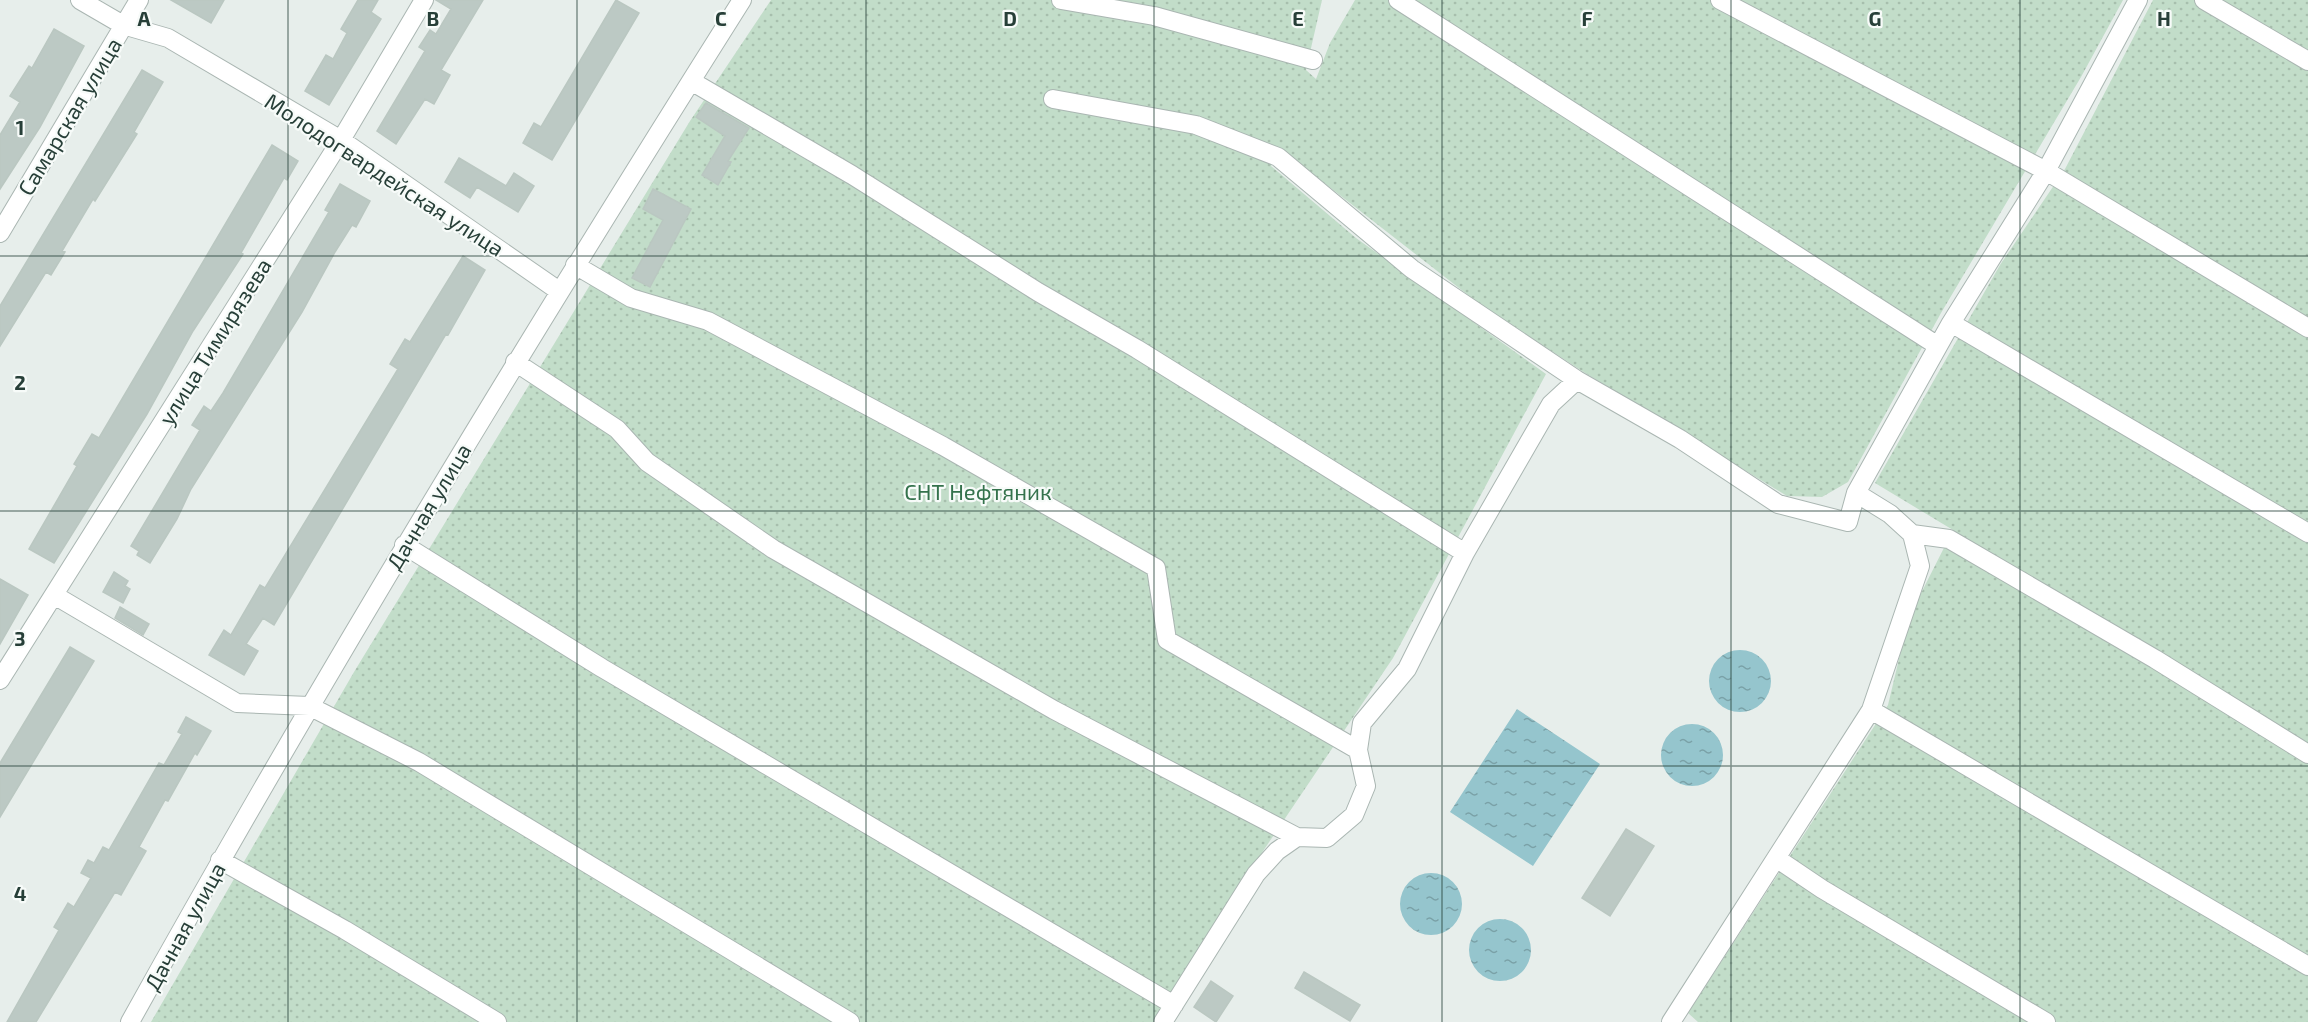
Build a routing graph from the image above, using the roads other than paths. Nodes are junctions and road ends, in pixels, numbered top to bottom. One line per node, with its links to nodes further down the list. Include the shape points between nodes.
1 (80, 0): 10 (street, Молодогвардейская улица)
2 (139, 0): 10 (street, Самарская улица)
3 (424, 0): 15 (street, улица Тимирязева)
4 (742, 0): 13 (street, Дачная улица)
5 (1061, 0): 11 (street, via 1154,16)
6 (1398, 0): 22 (street)
7 (1720, 0): 16 (street)
8 (2138, 0): 16 (street)
9 (2204, 0): 12 (street)
10 (123, 25): 15 (street, Молодогвардейская улица, via 168,38); 17 (street, Самарская улица)
11 (1313, 60)
12 (2308, 61)
13 (691, 81): 18 (street, Дачная улица); 29 (street, via 1137,349)
14 (1053, 99): 24 (street, via 1196,125 1278,157 1412,269)
15 (341, 140): 19 (street, Молодогвардейская улица); 30 (street, улица Тимирязева)
16 (2046, 171): 20 (street); 21 (street)
17 (0, 233)
18 (575, 265): 19 (street, Дачная улица); 34 (street, via 631,298 708,321 943,446 1155,568 1167,640)
19 (560, 291): 23 (street, Дачная улица)
20 (1951, 323): 22 (street); 26 (street)
21 (2308, 328)
22 (1938, 346): 25 (street)
23 (515, 362): 28 (street, Дачная улица); 36 (street, via 617,429 647,462 773,549 1054,710)
24 (1577, 380): 25 (street, via 1680,439 1778,504 1848,522); 29 (street, via 1551,404)
25 (1856, 493): 27 (street, via 1890,514)
26 (2308, 533)
27 (1912, 534): 33 (street, via 1920,566); 35 (street, via 1949,539 2156,659)
28 (404, 545): 32 (street, Дачная улица); 40 (street, via 602,668)
29 (1465, 553): 34 (street, via 1407,669 1362,723)
30 (54, 595): 31 (street, улица Тимирязева); 32 (street, via 237,703)
31 (0, 680)
32 (309, 706): 38 (street, Дачная улица); 43 (street, via 419,762)
33 (1871, 710): 37 (street); 39 (street)
34 (1358, 750): 36 (street, via 1366,786 1354,815 1327,838)
35 (2308, 754)
36 (1297, 837): 40 (street, via 1277,851 1256,874)
37 (1776, 858): 45 (street); 46 (street)
38 (220, 860): 41 (street, Дачная улица); 42 (street)
39 (2308, 966)
40 (1174, 1005): 44 (street)
41 (130, 1022)
42 (497, 1022)
43 (850, 1022)
44 (1163, 1022)
45 (1671, 1022)
46 (2046, 1022)

